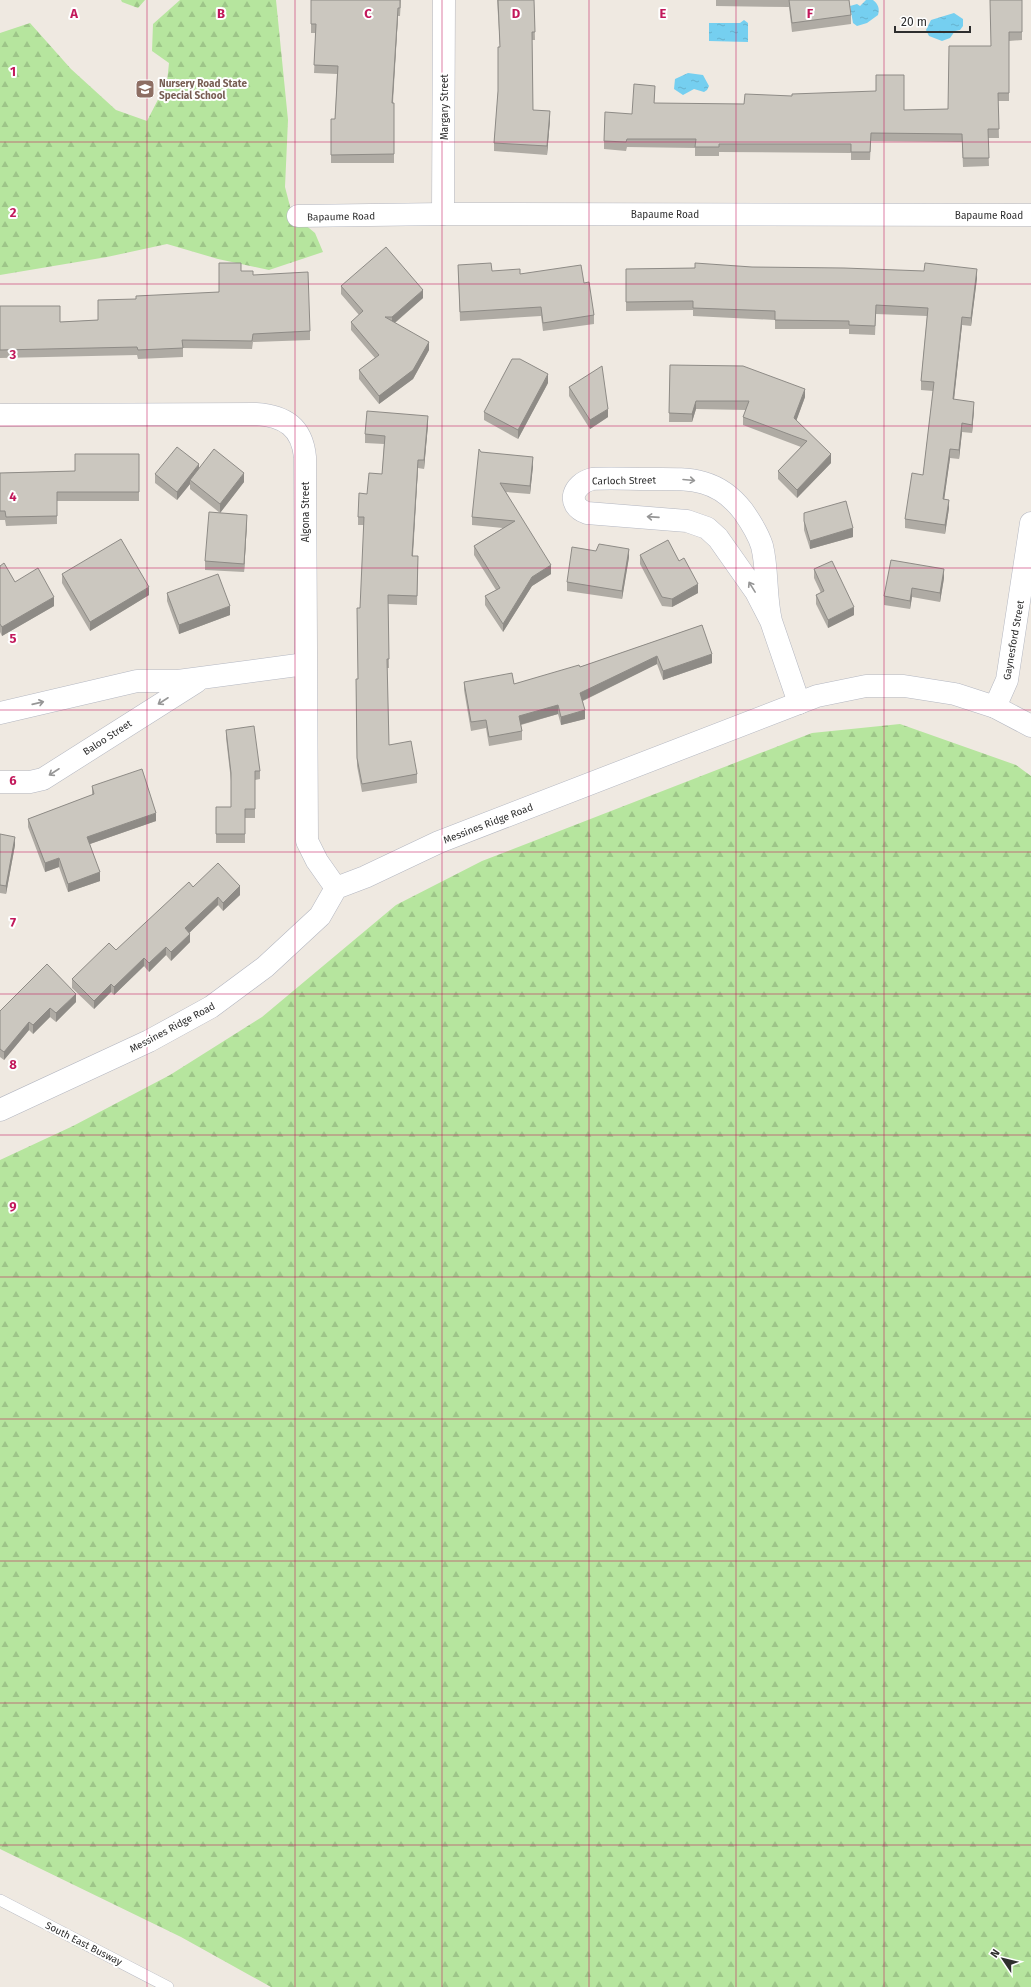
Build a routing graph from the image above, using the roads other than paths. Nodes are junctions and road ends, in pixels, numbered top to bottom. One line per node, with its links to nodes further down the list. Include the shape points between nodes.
1 (444, 0): 2 (street, Margary Street)
2 (443, 214): 3 (street, Bapaume Road); 4 (street, Bapaume Road)
3 (1031, 215)
4 (298, 216)
5 (0, 415): 9 (street, Algona Street, via 256,414 278,418 292,426 302,440 305,457)
6 (1031, 523): 7 (street, Gaynesford Street)
7 (1030, 546): 12 (street, Gaynesford Street, via 1007,680)
8 (771, 621): 8 (street, Carloch Street, one-way to 8, via 740,567 707,528 679,520 586,513 575,503 576,488 582,482 592,479 687,479 720,488 740,508 759,538 763,551); 11 (street, Carloch Street)
9 (305, 664): 10 (street, Baloo Street); 16 (street, Algona Street, via 307,841)
10 (210, 677): 13 (street, Baloo Street, one-way to 10, via 137,681 178,681); 15 (street, Baloo Street, one-way to 15, via 184,688 43,779 30,782)
11 (799, 703): 12 (street, Messines Ridge Road, via 845,689 886,685 955,694); 16 (street, Messines Ridge Road, via 439,842)
12 (996, 707): 14 (street, Messines Ridge Road)
13 (0, 713)
14 (1031, 726)
15 (0, 782)
16 (336, 888): 17 (street, Messines Ridge Road, via 320,916 293,942 265,968 211,1007 149,1040)
17 (0, 1110)
18 (0, 1900): 19 (lane, South East Busway)
19 (168, 1987)

